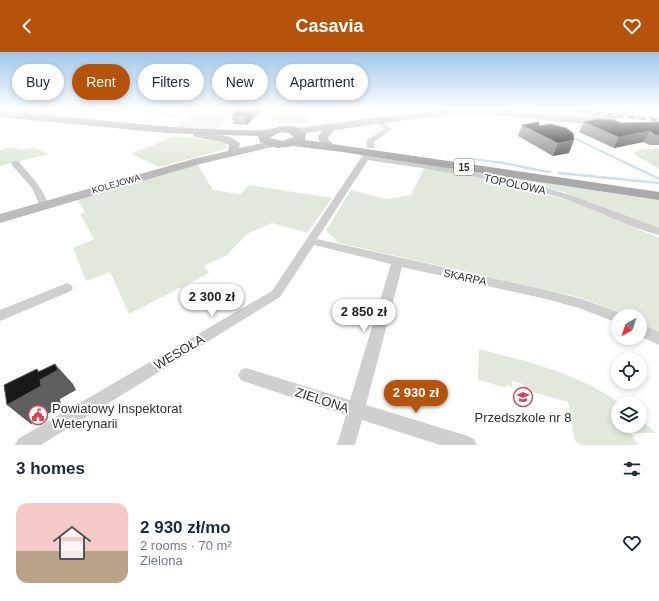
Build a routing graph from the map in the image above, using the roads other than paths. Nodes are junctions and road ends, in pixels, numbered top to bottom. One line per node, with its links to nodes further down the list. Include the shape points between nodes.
1 (122, 127): 7 (main road, 15)
2 (159, 127): 9 (main road, 15)
3 (344, 127): 8 (street)
4 (347, 127): 6 (street)
5 (387, 127): 11 (street, WESOŁA, via 388,130 371,141)
6 (330, 130): 8 (street); 10 (street, via 323,136 324,141)
7 (198, 135): 9 (main road, 15); 12 (street, via 230,140 235,144)
8 (297, 136): 9 (main road, 15, via 283,144); 10 (main road, 15)
9 (267, 139): 12 (street, KOLEJOWA)
10 (335, 146): 14 (main road, 15)
11 (368, 151): 17 (street, TOPOLOWA, via 536,188 570,198); 18 (street, WESOŁA)
12 (233, 152): 15 (street, KOLEJOWA)
13 (15, 163): 15 (street, via 35,186)
14 (659, 196)
15 (44, 206): 16 (street, KOLEJOWA)
16 (0, 219)
17 (659, 232)
18 (310, 241): 19 (street, SKARPA); 27 (street, WESOŁA, via 276,294)
19 (397, 262): 21 (street, SKARPA, via 561,297); 26 (street)
20 (67, 288): 22 (street)
21 (611, 315)
22 (0, 316)
23 (647, 333): 24 (street)
24 (659, 339)
25 (246, 375): 26 (street, ZIELONA)
26 (356, 411): 29 (street); 30 (street, ZIELONA)
27 (36, 440): 28 (street, WESOŁA)
28 (24, 445)
29 (346, 445)
30 (468, 445)

